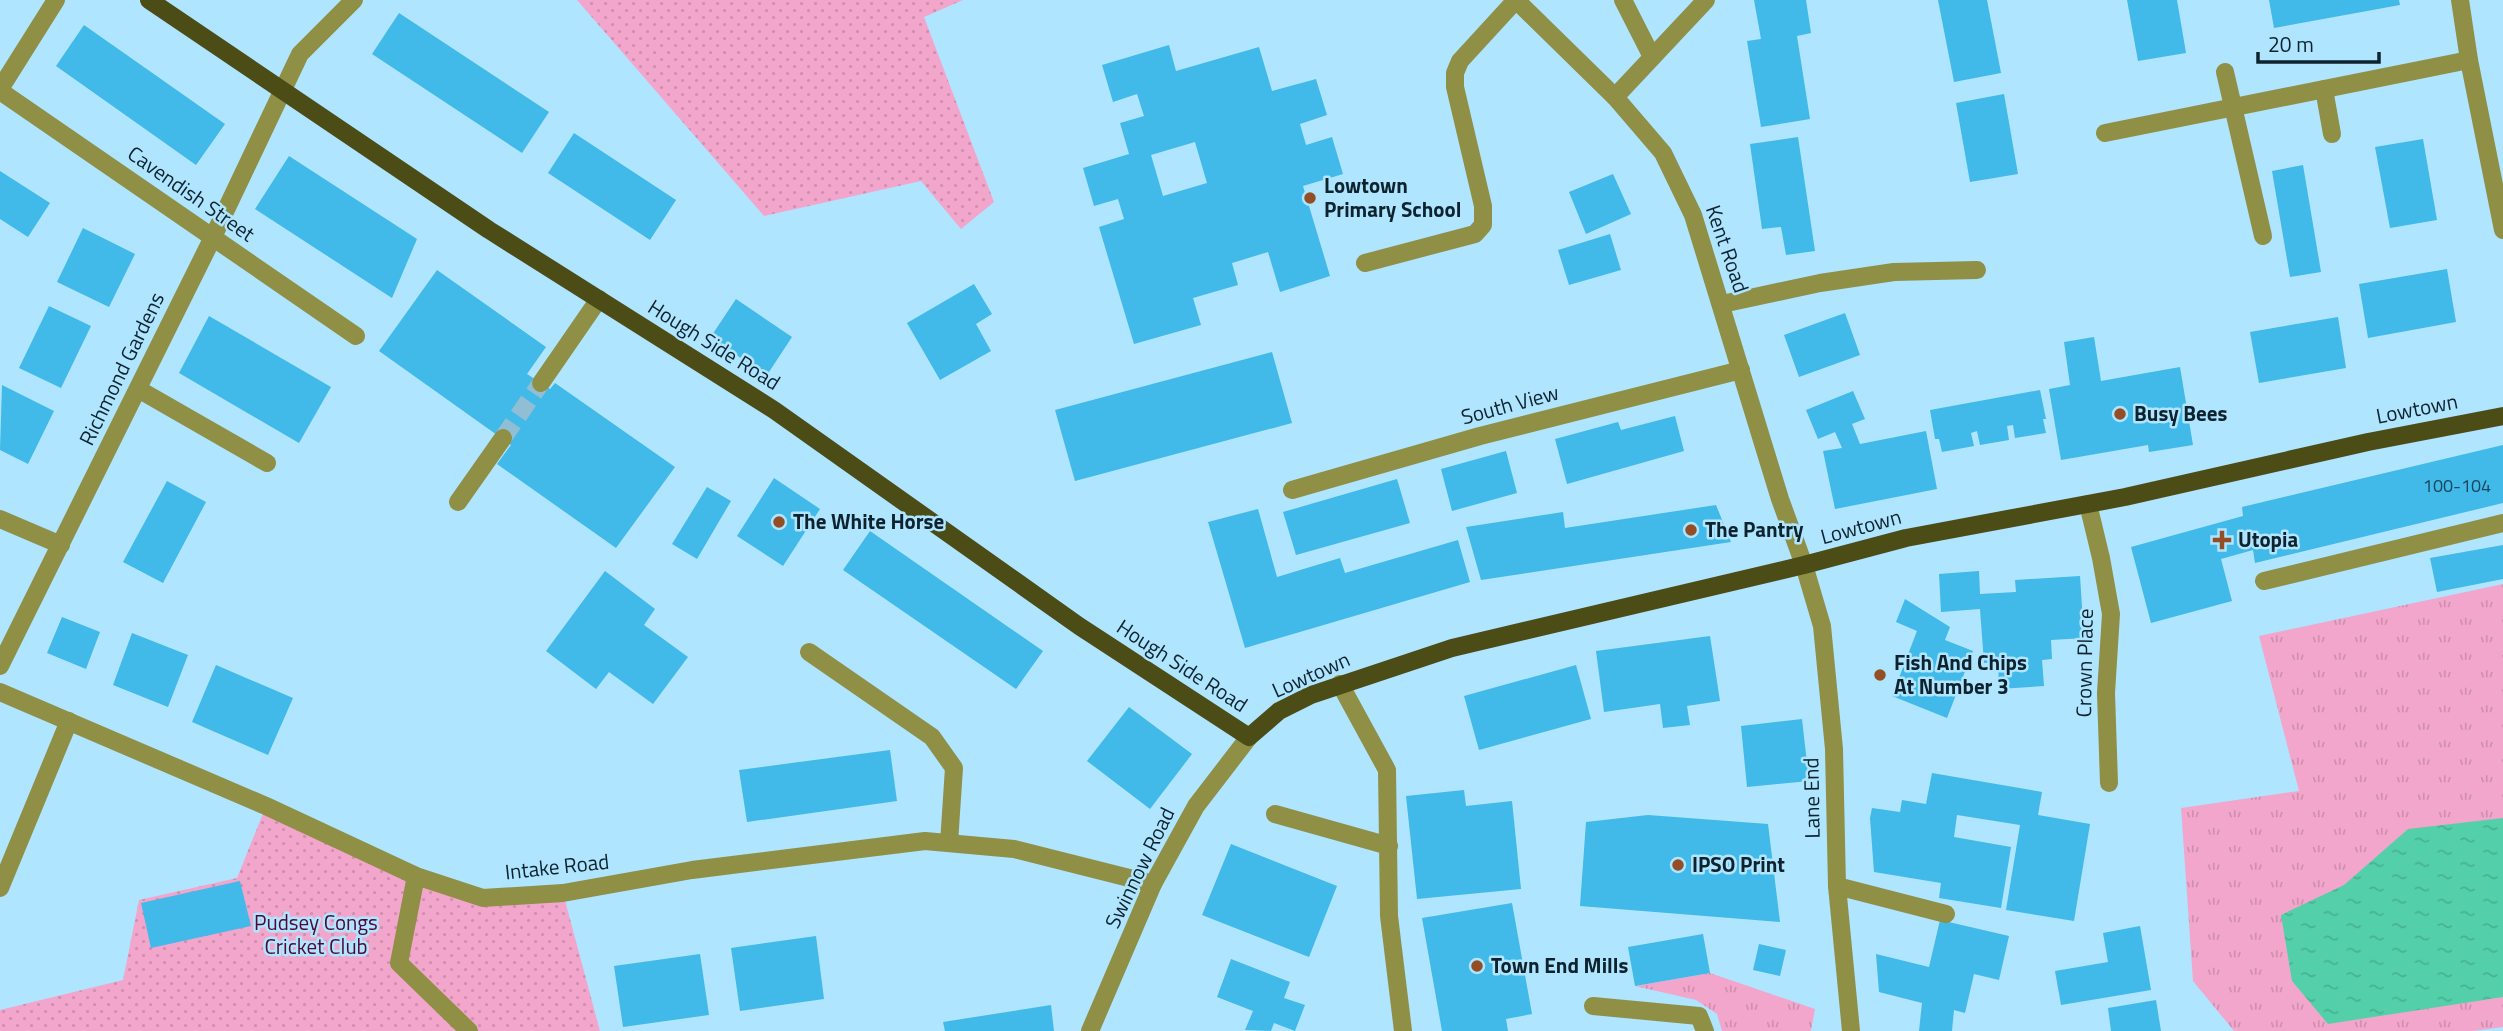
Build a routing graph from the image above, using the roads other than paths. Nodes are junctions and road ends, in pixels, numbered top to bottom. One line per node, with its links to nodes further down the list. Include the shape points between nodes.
1 (55, 0): 12 (street, Cavendish Street)
2 (149, 0): 13 (main road, Hough Side Road)
3 (354, 0): 13 (street, Richmond Gardens, via 300,54)
4 (1516, 0): 14 (street, Kent Road); 21 (street, via 1460,61 1455,73 1483,225 1475,233)
5 (1623, 0): 8 (street)
6 (1706, 0): 8 (street)
7 (2460, 0): 9 (street)
8 (1652, 57): 14 (street)
9 (2469, 61): 11 (street); 18 (street)
10 (2225, 72): 15 (street)
11 (2324, 89): 15 (street); 17 (street)
12 (0, 90): 20 (street, Cavendish Street)
13 (284, 92): 20 (street, Richmond Gardens); 23 (main road, Hough Side Road)
14 (1615, 97): 24 (street, Kent Road, via 1663,153 1693,215)
15 (2233, 107): 16 (street); 19 (street)
16 (2105, 133)
17 (2332, 134)
18 (2503, 230)
19 (2263, 236)
20 (213, 237): 25 (street, Cavendish Street); 28 (street, Richmond Gardens)
21 (1365, 263)
22 (1977, 270): 24 (street, via 1894,272)
23 (599, 299): 27 (street); 45 (main road, Hough Side Road, via 774,410 1079,626)
24 (1722, 304): 26 (street, Kent Road)
25 (356, 335)
26 (1741, 370): 32 (street, South View, via 1480,436); 38 (street, Kent Road)
27 (541, 383)
28 (138, 389): 31 (street); 37 (street, Richmond Gardens)
29 (2503, 416): 34 (main road, Lowtown)
30 (503, 438): 33 (street)
31 (267, 463)
32 (1292, 490)
33 (458, 502)
34 (2088, 504): 38 (main road, Lowtown, via 1906,538); 46 (street, Crown Place, via 2111,614 2106,693)
35 (0, 519): 37 (street)
36 (2503, 523): 39 (street)
37 (61, 545): 41 (street, Richmond Gardens)
38 (1804, 565): 42 (main road, Lowtown, via 1452,648); 52 (street, Lane End, via 1822,626 1833,749)
39 (2264, 580)
40 (809, 652): 48 (street, via 932,737 954,768)
41 (0, 666)
42 (1339, 684): 45 (main road, Lowtown, via 1279,711); 49 (street, via 1387,770)
43 (0, 692): 44 (street, Intake Road)
44 (69, 721): 50 (street, Intake Road); 53 (street)
45 (1249, 737): 51 (street, Swinnow Road, via 1196,806)
46 (2109, 783)
47 (1275, 814): 49 (street)
48 (949, 843): 50 (street, Intake Road, via 925,841 692,870 563,893 483,898); 51 (street, Intake Road, via 1014,849)
49 (1388, 846): 58 (street, via 1390,916)
50 (416, 876): 56 (street, via 399,962)
51 (1153, 884): 57 (street, Swinnow Road)
52 (1837, 886): 54 (street); 60 (street, Lane End)
53 (0, 888)
54 (1946, 914)
55 (1593, 1006): 59 (street, via 1699,1016)
56 (469, 1031)
57 (1090, 1031)
58 (1403, 1031)
59 (1706, 1031)
60 (1851, 1031)

